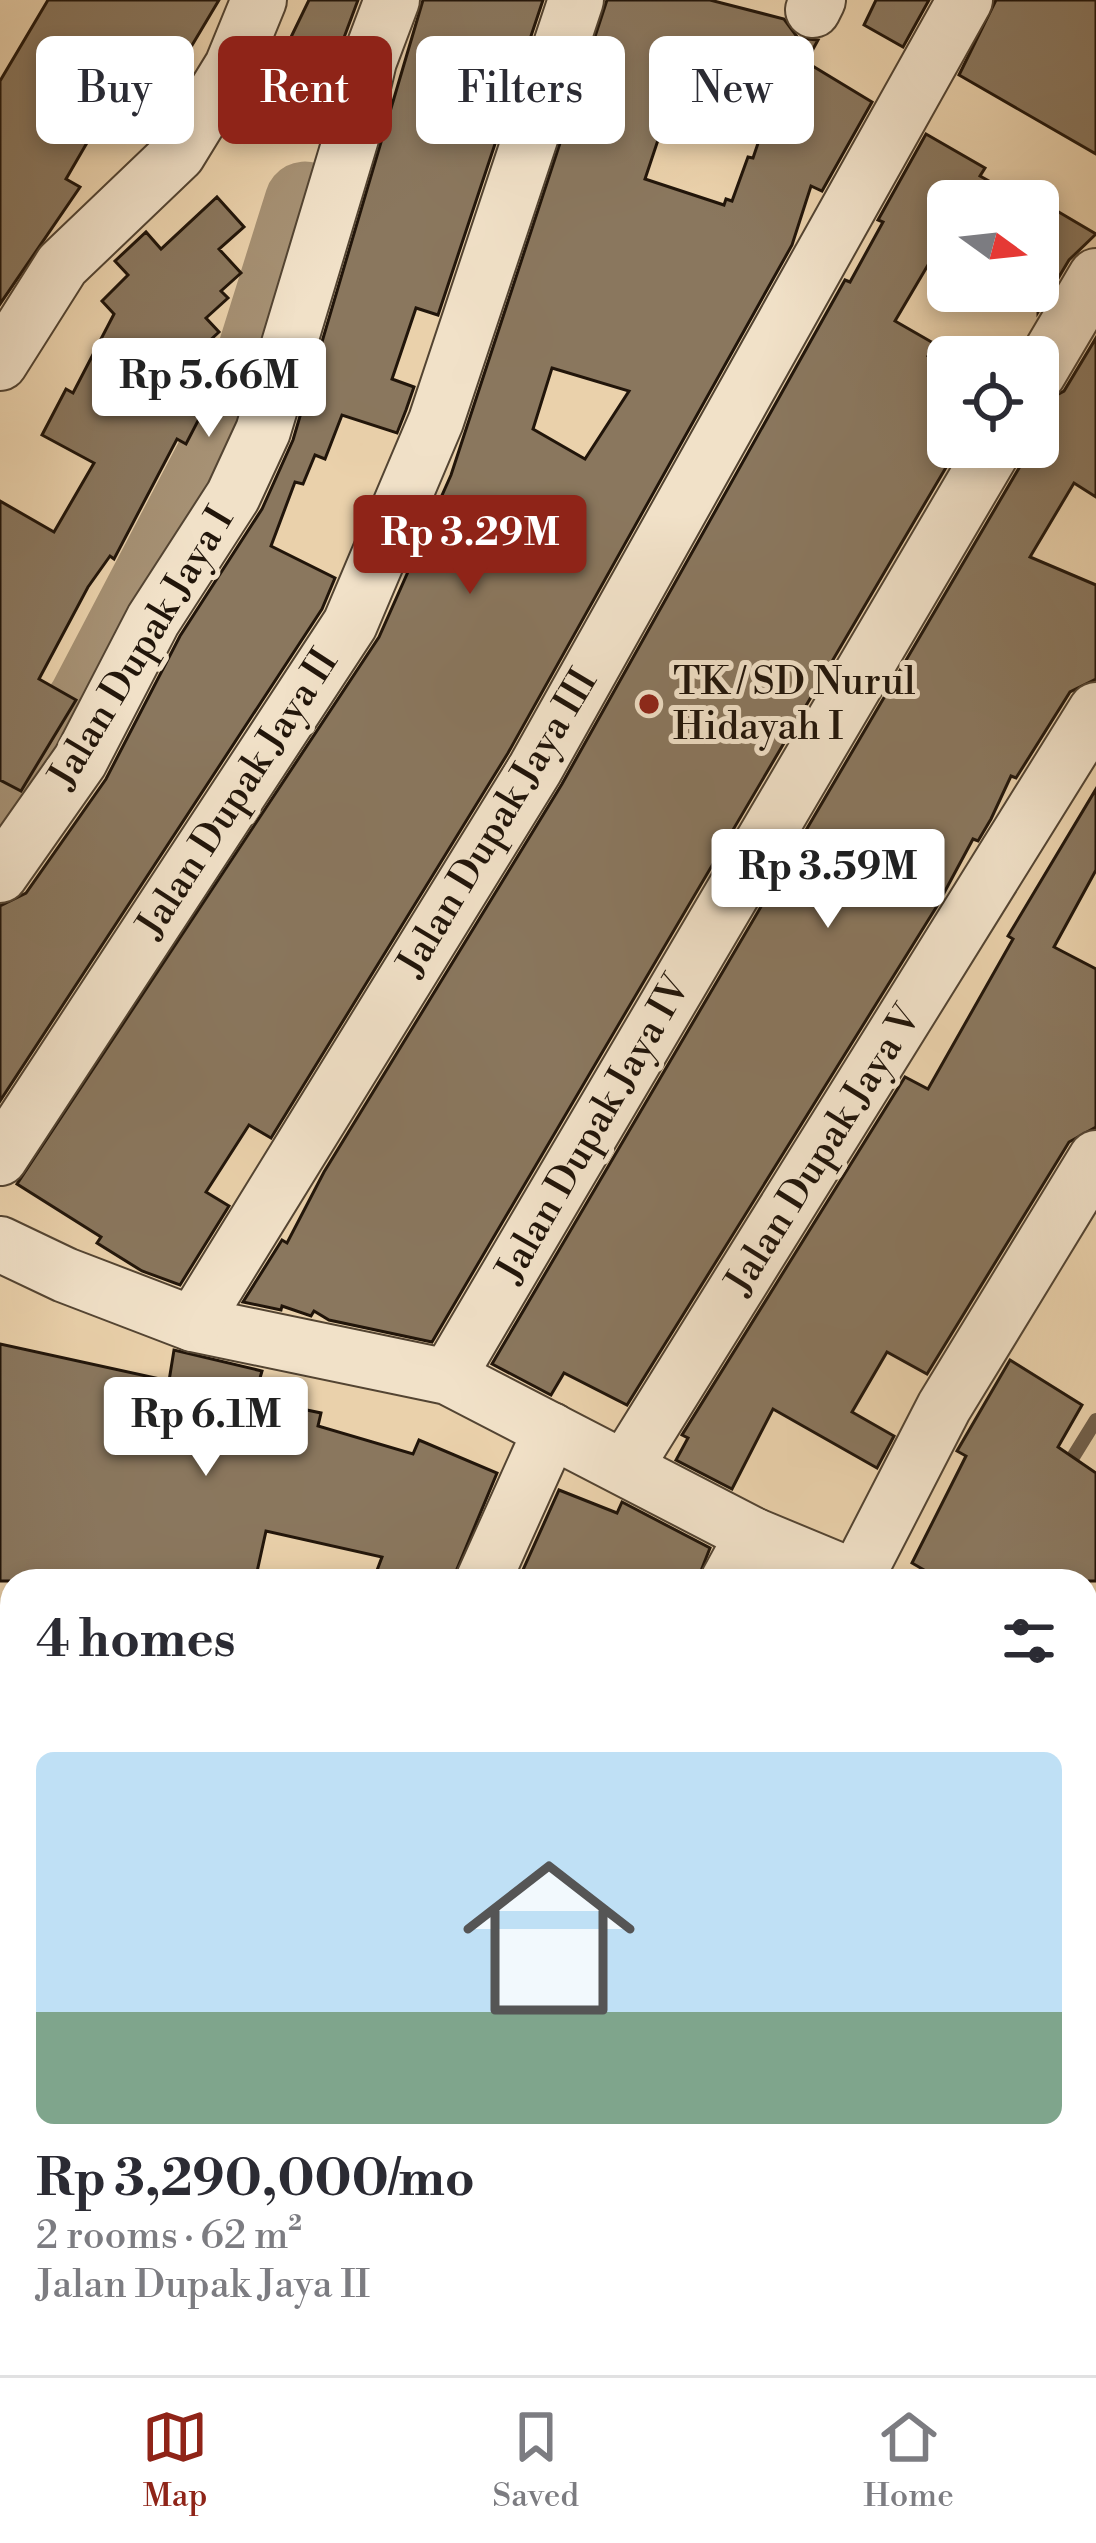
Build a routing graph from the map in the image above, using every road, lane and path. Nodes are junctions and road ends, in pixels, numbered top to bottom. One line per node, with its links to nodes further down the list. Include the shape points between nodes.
1 (259, 0): 7 (street, via 232,66 178,154 62,266)
2 (392, 0): 10 (street, Jalan Dupak Jaya I, via 263,431 80,761)
3 (576, 0): 11 (street, Jalan Dupak Jaya II, via 436,421 350,624)
4 (964, 0): 14 (street, Jalan Dupak Jaya III, via 535,769)
5 (1096, 276): 6 (street)
6 (1059, 339)
7 (0, 363)
8 (983, 468): 15 (street, Jalan Dupak Jaya IV)
9 (1096, 710): 17 (street, Jalan Dupak Jaya V)
10 (0, 874)
11 (0, 1158)
12 (1096, 1158): 21 (street, via 944,1407)
13 (0, 1244): 14 (street)
14 (193, 1324): 15 (street)
15 (448, 1377): 16 (street)
16 (551, 1430): 17 (street); 19 (street)
17 (626, 1466): 18 (street)
18 (740, 1558): 20 (street)
19 (488, 1569)
20 (803, 1569)
21 (865, 1569)

